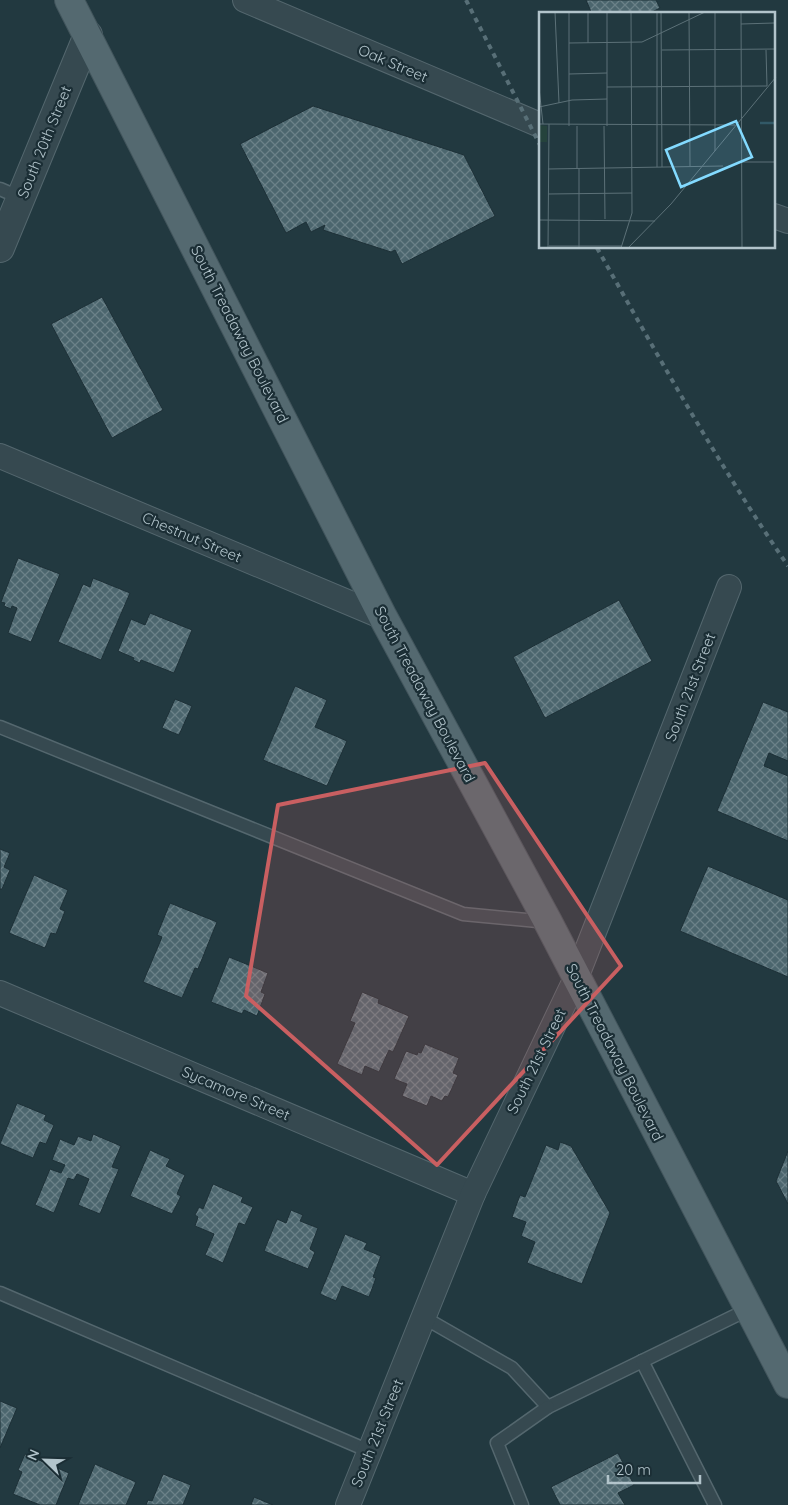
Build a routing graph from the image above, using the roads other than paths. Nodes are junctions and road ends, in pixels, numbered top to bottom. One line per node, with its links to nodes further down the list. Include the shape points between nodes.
1 (69, 0): 3 (main road, South Treadaway Boulevard)
2 (246, 0): 4 (street, Oak Street)
3 (88, 35): 5 (street, South 20th Street); 11 (main road, South Treadaway Boulevard)
4 (539, 125)
5 (10, 193): 8 (street, South 20th Street)
6 (776, 217): 7 (street)
7 (788, 221)
8 (0, 248)
9 (0, 456): 11 (street, Chestnut Street)
10 (729, 587): 14 (street, South 21st Street)
11 (383, 617): 13 (main road, South Treadaway Boulevard)
12 (0, 727): 13 (lane, via 463,914)
13 (548, 922): 14 (main road, South Treadaway Boulevard)
14 (576, 978): 16 (street, South 21st Street); 18 (main road, South Treadaway Boulevard)
15 (0, 993): 16 (street, Sycamore Street)
16 (473, 1194): 19 (street, South 21st Street)
17 (0, 1293): 23 (lane)
18 (749, 1309): 20 (lane); 21 (main road, South Treadaway Boulevard)
19 (423, 1317): 22 (lane, via 512,1368); 23 (street, South 21st Street)
20 (642, 1361): 22 (lane); 26 (lane)
21 (788, 1384)
22 (548, 1407): 25 (lane, via 497,1443)
23 (370, 1450): 24 (street, South 21st Street)
24 (348, 1505)
25 (522, 1505)
26 (715, 1505)

